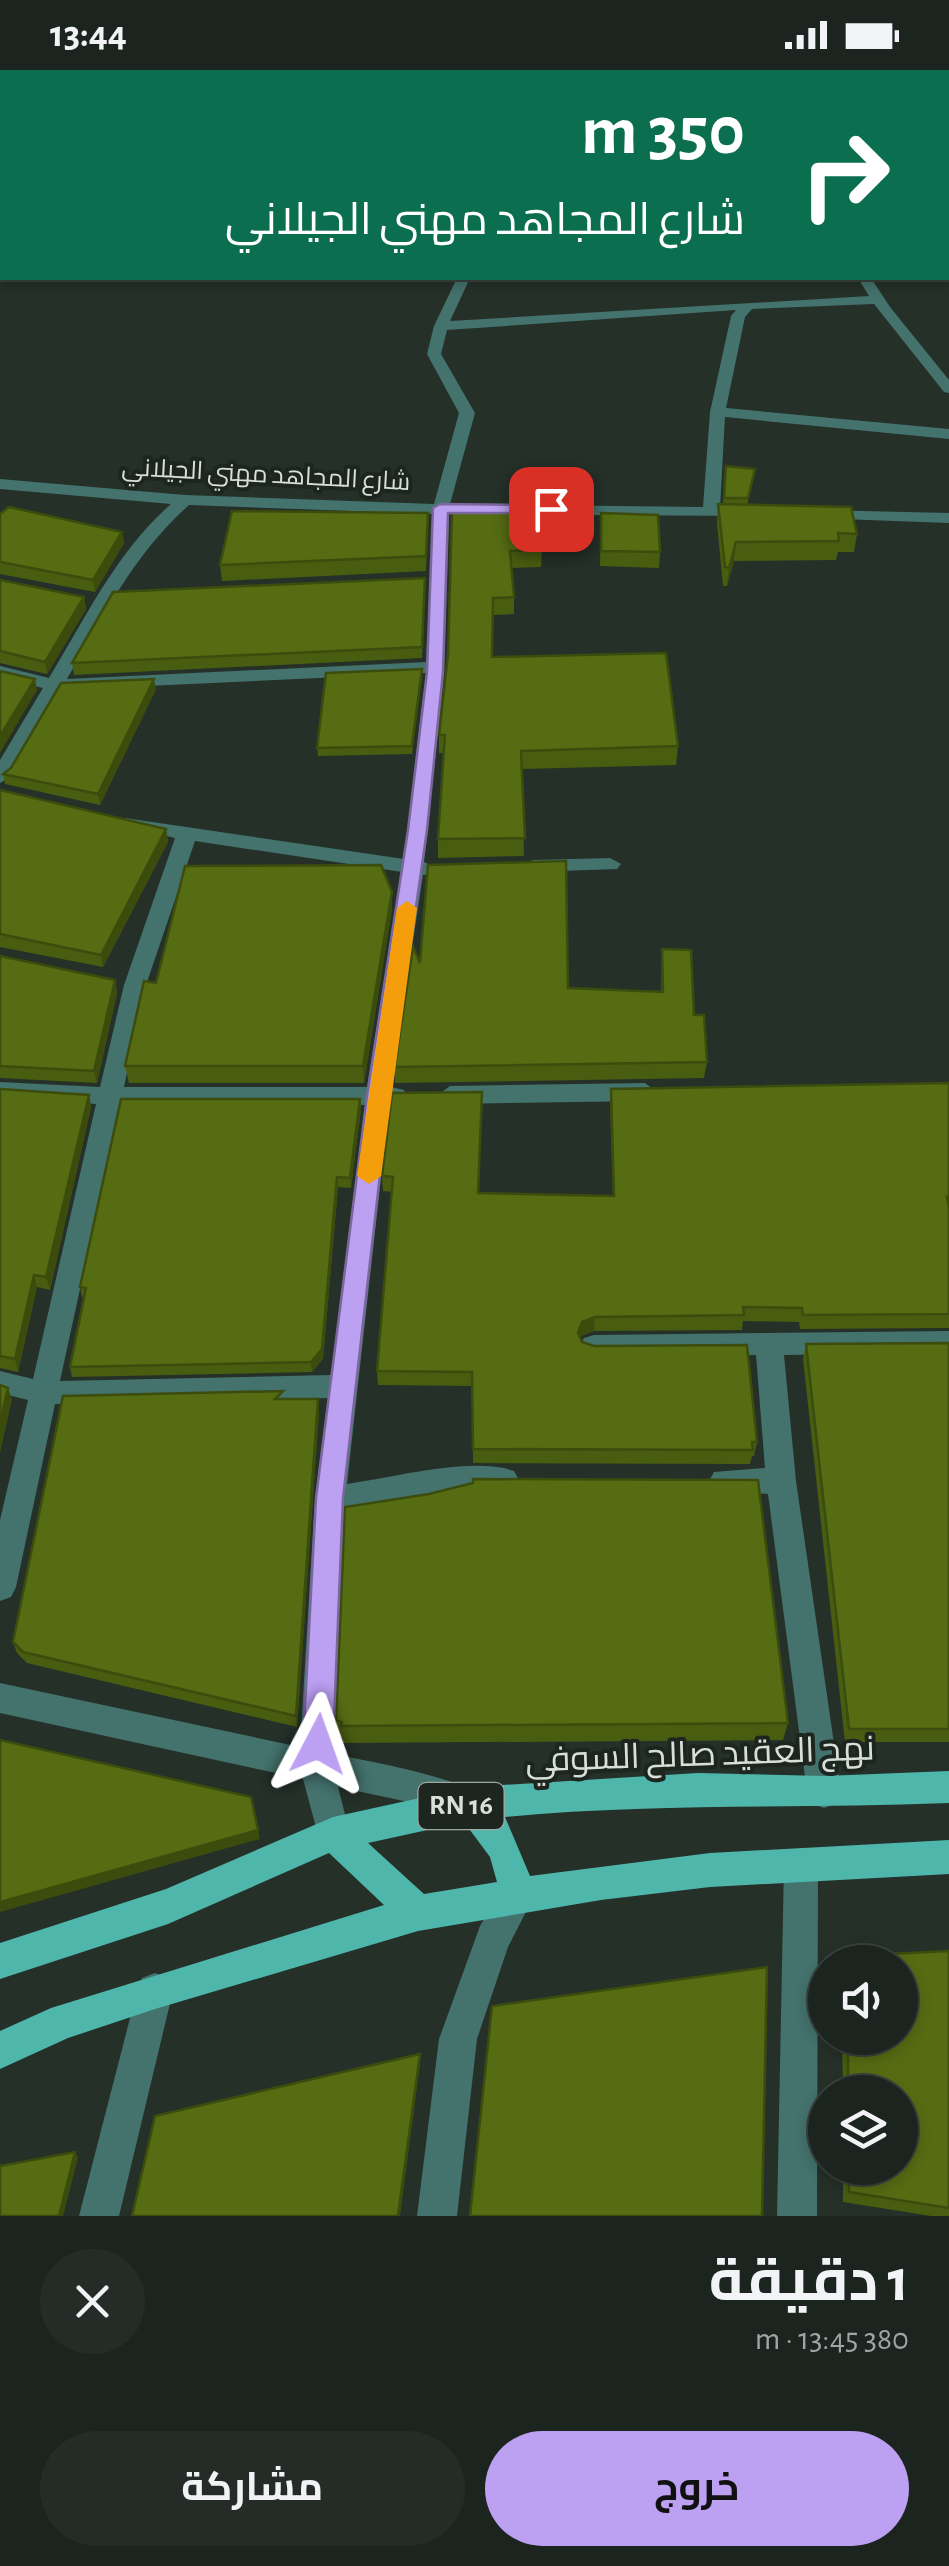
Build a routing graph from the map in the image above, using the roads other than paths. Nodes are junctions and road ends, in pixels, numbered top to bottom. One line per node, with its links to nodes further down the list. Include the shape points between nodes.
1 (462, 280): 5 (street)
2 (866, 280): 3 (street)
3 (878, 300): 4 (street); 6 (street)
4 (748, 305): 5 (street); 7 (street, via 734,329)
5 (441, 326): 11 (street, via 434,354 467,412)
6 (949, 389)
7 (718, 412): 8 (street); 12 (street)
8 (949, 434)
9 (0, 484): 10 (street, شارع المجاهد مهني الجيلاني, via 25,492)
10 (185, 500): 11 (street, شارع المجاهد مهني الجيلاني); 18 (street, via 148,532)
11 (440, 508): 12 (street, شارع المجاهد مهني الجيلاني); 16 (street, via 426,580)
12 (711, 512): 13 (street, شارع المجاهد مهني الجيلاني)
13 (766, 514)
14 (802, 515): 15 (street)
15 (949, 518)
16 (435, 667): 18 (street); 24 (street)
17 (0, 672): 18 (street)
18 (53, 685): 19 (street)
19 (0, 777)
20 (112, 818): 21 (street)
21 (187, 834): 24 (street); 28 (street, via 126,983)
22 (610, 864): 23 (street)
23 (516, 866)
24 (413, 869): 25 (street); 29 (street)
25 (441, 869)
26 (0, 1090): 28 (street)
27 (662, 1092): 29 (street)
28 (108, 1096): 29 (street); 35 (street)
29 (378, 1096): 34 (street)
30 (949, 1342): 31 (street)
31 (769, 1344): 32 (street); 38 (street)
32 (594, 1346)
33 (0, 1382): 35 (street)
34 (345, 1386): 35 (street); 39 (street)
35 (44, 1393): 40 (street)
36 (530, 1480): 39 (street, via 472,1480)
37 (704, 1481): 38 (street)
38 (781, 1481): 44 (street)
39 (330, 1498): 42 (street)
40 (0, 1588)
41 (0, 1698): 42 (street)
42 (316, 1765): 45 (street); 46 (street)
43 (949, 1787): 44 (main road, نهج العقيد صالح السوفي / RN 16)
44 (824, 1792): 45 (main road, نهج العقيد صالح السوفي / RN 16, via 698,1789)
45 (470, 1804): 46 (main road, نهج العقيد صالح السوفي / RN 16); 49 (main road, via 498,1835)
46 (333, 1834): 50 (main road); 51 (main road, نهج العقيد صالح السوفي / RN 16, via 168,1906)
47 (949, 1857): 48 (main road)
48 (801, 1864): 49 (main road); 56 (street)
49 (516, 1896): 50 (main road); 55 (street, via 493,1938 458,2040)
50 (418, 1912): 52 (main road)
51 (0, 1961)
52 (155, 1990): 53 (main road); 54 (street)
53 (0, 2050)
54 (99, 2216)
55 (437, 2216)
56 (797, 2216)

